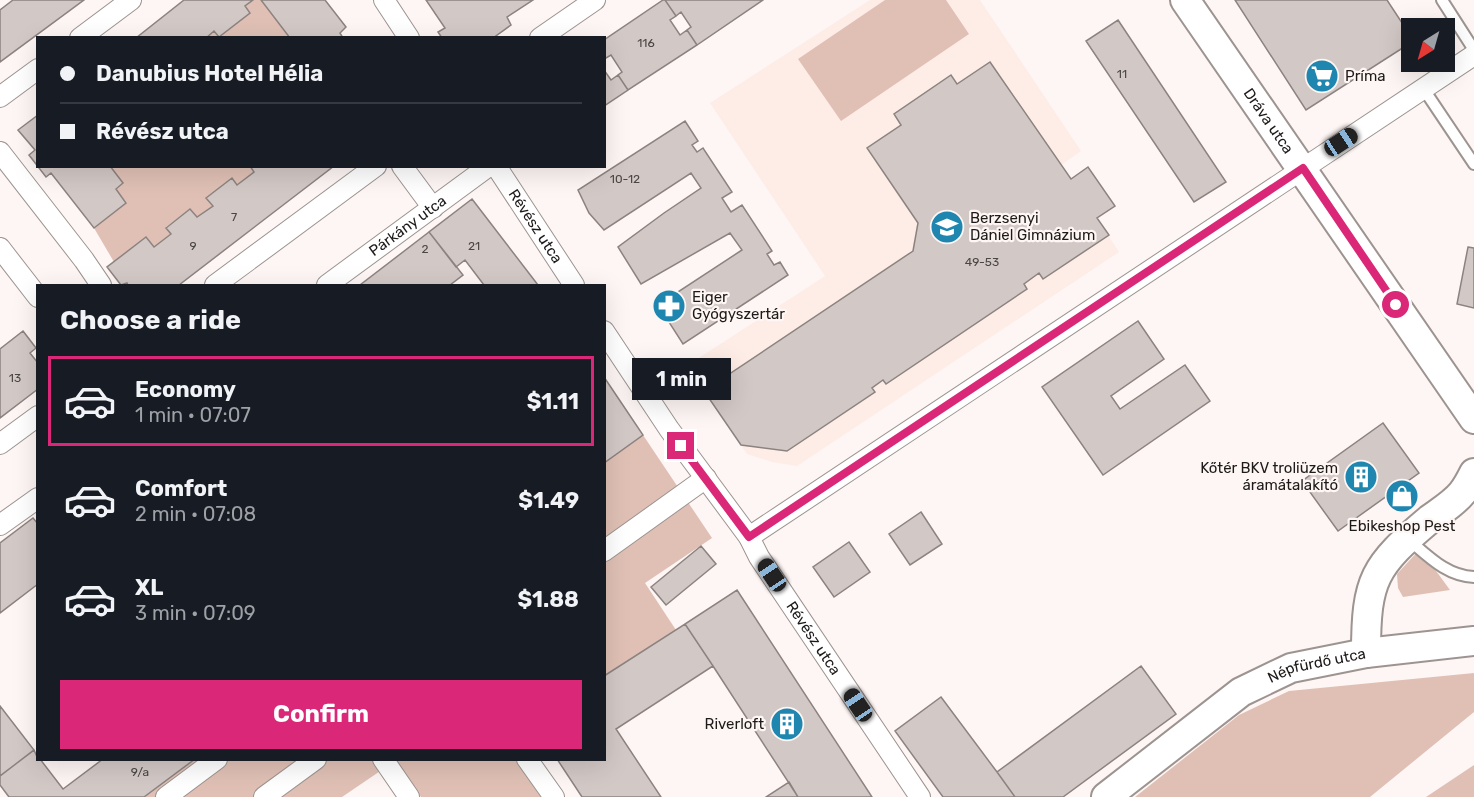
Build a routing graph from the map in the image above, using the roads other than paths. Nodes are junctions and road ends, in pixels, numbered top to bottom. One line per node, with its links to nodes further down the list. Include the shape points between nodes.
1 (131, 0): 6 (street)
2 (384, 0): 7 (street)
3 (595, 0): 8 (street)
4 (1185, 0): 20 (street, Dráva utca)
5 (1442, 0): 9 (lane)
6 (83, 36)
7 (408, 36)
8 (543, 36)
9 (1474, 50)
10 (1474, 55): 12 (street)
11 (36, 70): 13 (street)
12 (1423, 88): 15 (lane); 20 (street)
13 (0, 96)
14 (0, 152): 23 (street)
15 (1474, 164)
16 (373, 168): 24 (street)
17 (404, 168): 21 (street)
18 (486, 168): 21 (street, Párkány utca)
19 (497, 168): 26 (street, Révész utca)
20 (1303, 168): 30 (street, Dráva utca); 36 (street)
21 (433, 207): 25 (street, Párkány utca)
22 (0, 248): 27 (street)
23 (100, 284)
24 (216, 284)
25 (328, 284)
26 (573, 284)
27 (36, 294)
28 (606, 334): 32 (street, Révész utca)
29 (36, 417): 31 (street)
30 (1474, 419)
31 (0, 444)
32 (706, 478): 36 (street, Révész utca); 38 (street)
33 (1470, 484): 37 (street, Népfürdő utca)
34 (36, 499): 35 (street)
35 (0, 525)
36 (749, 537): 50 (street, Révész utca)
37 (1407, 538): 39 (lane, via 1441,567 1456,575); 41 (street, Népfürdő utca, via 1384,561 1375,579 1366,615)
38 (606, 550)
39 (1474, 577)
40 (1474, 641): 41 (street)
41 (1366, 653): 51 (street, Népfürdő utca, via 1291,668 1241,692)
42 (214, 761): 46 (street)
43 (313, 761): 47 (street)
44 (384, 761): 48 (street)
45 (528, 761): 49 (street)
46 (166, 797)
47 (264, 797)
48 (409, 797)
49 (554, 797)
50 (920, 797)
51 (1106, 797)

